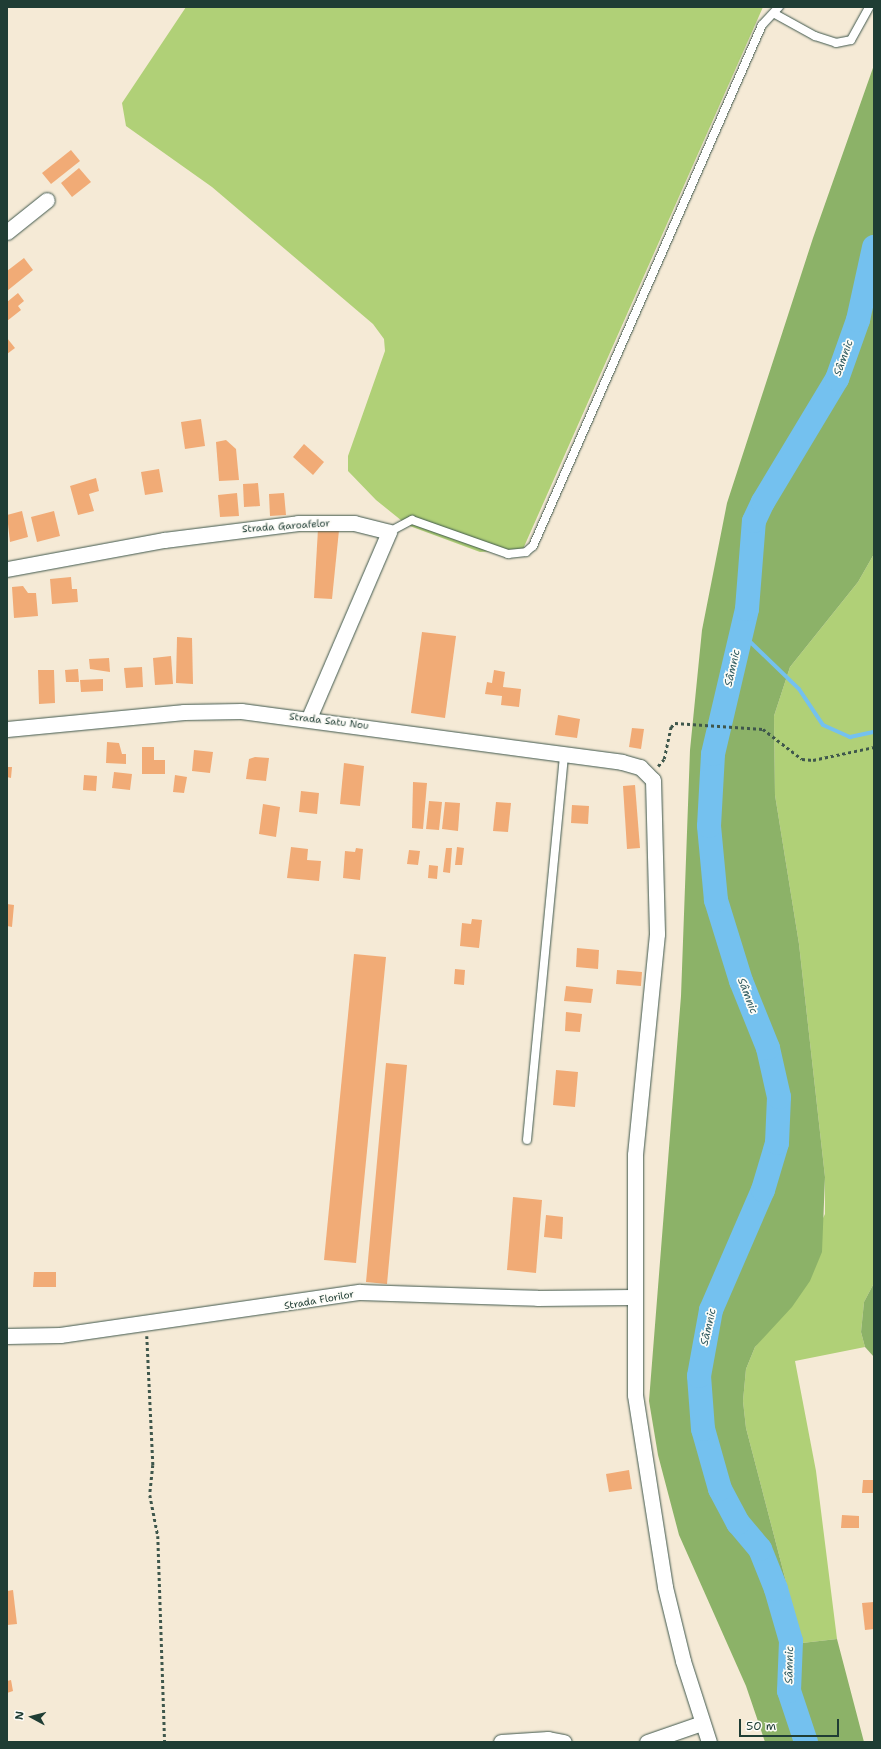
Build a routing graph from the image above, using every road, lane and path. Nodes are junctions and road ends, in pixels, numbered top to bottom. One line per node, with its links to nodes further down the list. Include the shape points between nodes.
1 (869, 7): 2 (lane, via 851,40 836,43)
2 (777, 11): 5 (lane, via 762,25 533,546 526,552 508,554 412,520)
3 (47, 200): 4 (street)
4 (7, 232)
5 (389, 532): 6 (street, Strada Garoafelor, via 354,523 298,523 164,540); 7 (street)
6 (7, 569)
7 (309, 718): 8 (street, Strada Satu Nou, via 203,711); 10 (street, Strada Satu Nou)
8 (7, 729)
9 (874, 747): 11 (path, via 813,760 802,759 787,751 770,733 751,728 688,723 671,727 664,759)
10 (564, 753): 11 (street, Strada Satu Nou, via 632,764); 12 (lane)
11 (647, 773): 13 (street, via 655,792 657,934 635,1155)
12 (527, 1140)
13 (632, 1297): 14 (street, Strada Florilor, via 537,1298 360,1292); 16 (street, via 635,1395 643,1456 665,1587)
14 (145, 1324): 15 (street, Strada Florilor, via 47,1336); 17 (path, via 150,1352 153,1465 150,1495 158,1536)
15 (7, 1336)
16 (702, 1722): 20 (street); 21 (street)
17 (165, 1742)
18 (501, 1742): 19 (street, via 528,1739)
19 (564, 1742)
20 (647, 1742)
21 (709, 1742)

